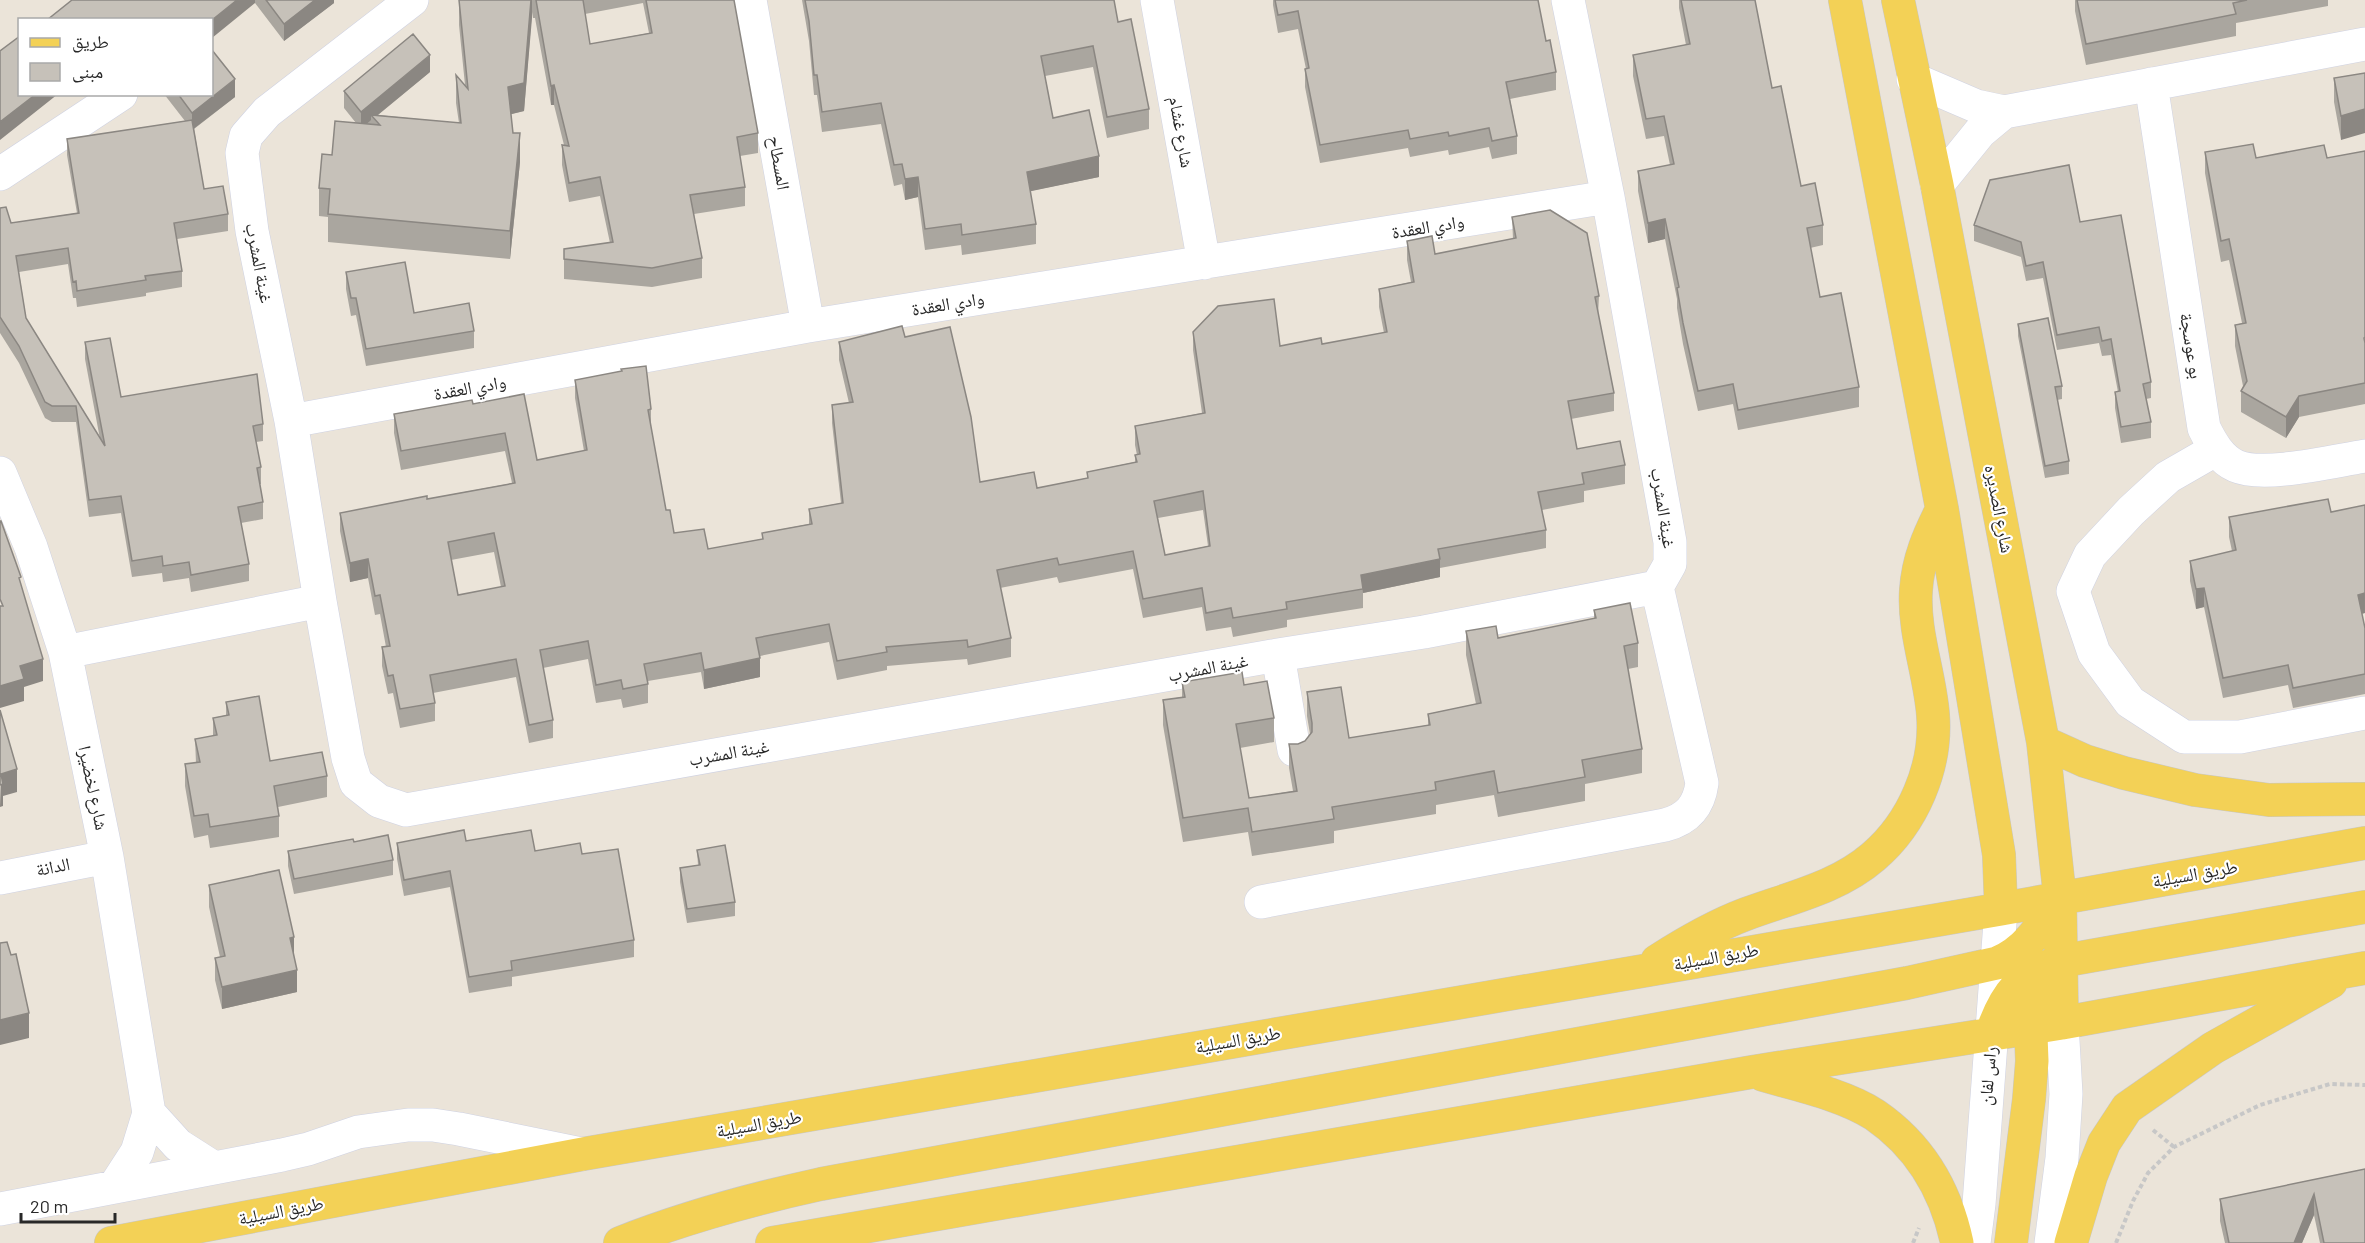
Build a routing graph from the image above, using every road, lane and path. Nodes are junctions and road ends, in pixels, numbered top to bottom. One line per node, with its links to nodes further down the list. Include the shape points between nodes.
1 (412, 0): 17 (street, غينة المشرب, via 267,112 246,136 242,153 251,221)
2 (750, 0): 16 (street, المسطاح)
3 (1157, 0): 15 (street, شارع غشام)
4 (1568, 0): 14 (street, غينة المشرب)
5 (1845, 0): 21 (main road)
6 (1898, 0): 8 (main road, شارع الصديره)
7 (2365, 44): 9 (street)
8 (1914, 79): 11 (street, via 1976,106); 13 (main road, شارع الصديره)
9 (2151, 84): 11 (street); 18 (street, بو عوسجة, via 2204,428)
10 (118, 96): 12 (street)
11 (2004, 112): 13 (street, via 1980,132)
12 (0, 174)
13 (1937, 185): 27 (main road, شارع الصديره)
14 (1608, 197): 15 (street, وادي العقدة); 22 (street, غينة المشرب, via 1670,542 1670,564)
15 (1204, 263): 16 (street, وادي العقدة)
16 (808, 326): 17 (street, وادي العقدة)
17 (291, 421): 23 (street, غينة المشرب)
18 (2215, 450): 19 (street, via 2235,466 2257,471); 26 (street, via 2168,477 2090,555 2073,591 2094,653 2130,702 2184,737 2240,737)
19 (2365, 456)
20 (0, 473): 24 (street, شارع لخضيرا, via 31,547)
21 (1942, 509): 36 (main road, via 1999,855); 41 (main road, via 1924,544 1915,592 1933,716 1928,769 1912,808 1873,857 1846,874 1814,891 1708,931)
22 (1658, 587): 25 (street, غينة المشرب, via 1424,632); 34 (street, via 1702,783 1698,801 1688,816 1665,825)
23 (320, 601): 24 (street); 25 (street, غينة المشرب, via 356,783 379,801 406,810)
24 (65, 652): 31 (street, شارع لخضيرا)
25 (1278, 655): 28 (street)
26 (2365, 713)
27 (2043, 742): 29 (main road, via 2085,761 2195,789 2269,800); 33 (main road, شارع الصديره)
28 (1294, 750)
29 (2365, 799)
30 (2365, 843): 33 (main road, طريق السيلية)
31 (107, 857): 32 (street, الدانة); 46 (street, شارع لخضيرا)
32 (0, 878)
33 (2060, 898): 36 (main road, طريق السيلية); 37 (main road); 38 (main road, شارع الصديره)
34 (1261, 902)
35 (2365, 907): 38 (main road)
36 (2001, 909): 37 (main road, via 2019,931); 39 (street, راس لفان); 41 (main road, طريق السيلية)
37 (2028, 959): 38 (main road); 39 (main road, via 2008,958); 42 (main road); 43 (main road)
38 (2062, 961): 42 (main road, شارع الصديره)
39 (1997, 963): 43 (street, راس لفان); 52 (main road, via 821,1184 744,1201)
40 (2358, 969): 42 (main road); 58 (main road, via 2213,1048 2127,1108 2104,1143)
41 (1644, 970): 47 (main road, طريق السيلية)
42 (2047, 1026): 43 (main road); 56 (main road, via 2029,1099); 57 (street, via 2066,1095)
43 (1991, 1035): 44 (main road); 55 (street, راس لفان)
44 (1752, 1072): 53 (main road); 54 (main road, via 1874,1114 1925,1163 1941,1190)
45 (2365, 1085): 59 (path, via 2330,1084 2260,1105 2174,1147 2148,1173)
46 (149, 1113): 48 (street, via 178,1145); 49 (street, شارع لخضيرا, via 137,1152)
47 (583, 1154): 48 (street, via 459,1129 408,1125 358,1132 308,1149); 51 (main road, طريق السيلية)
48 (214, 1168): 49 (street)
49 (115, 1186): 50 (street)
50 (0, 1209)
51 (111, 1243)
52 (620, 1243)
53 (772, 1243)
54 (1957, 1243)
55 (1974, 1243)
56 (2011, 1243)
57 (2051, 1243)
58 (2071, 1243)
59 (2116, 1243)

